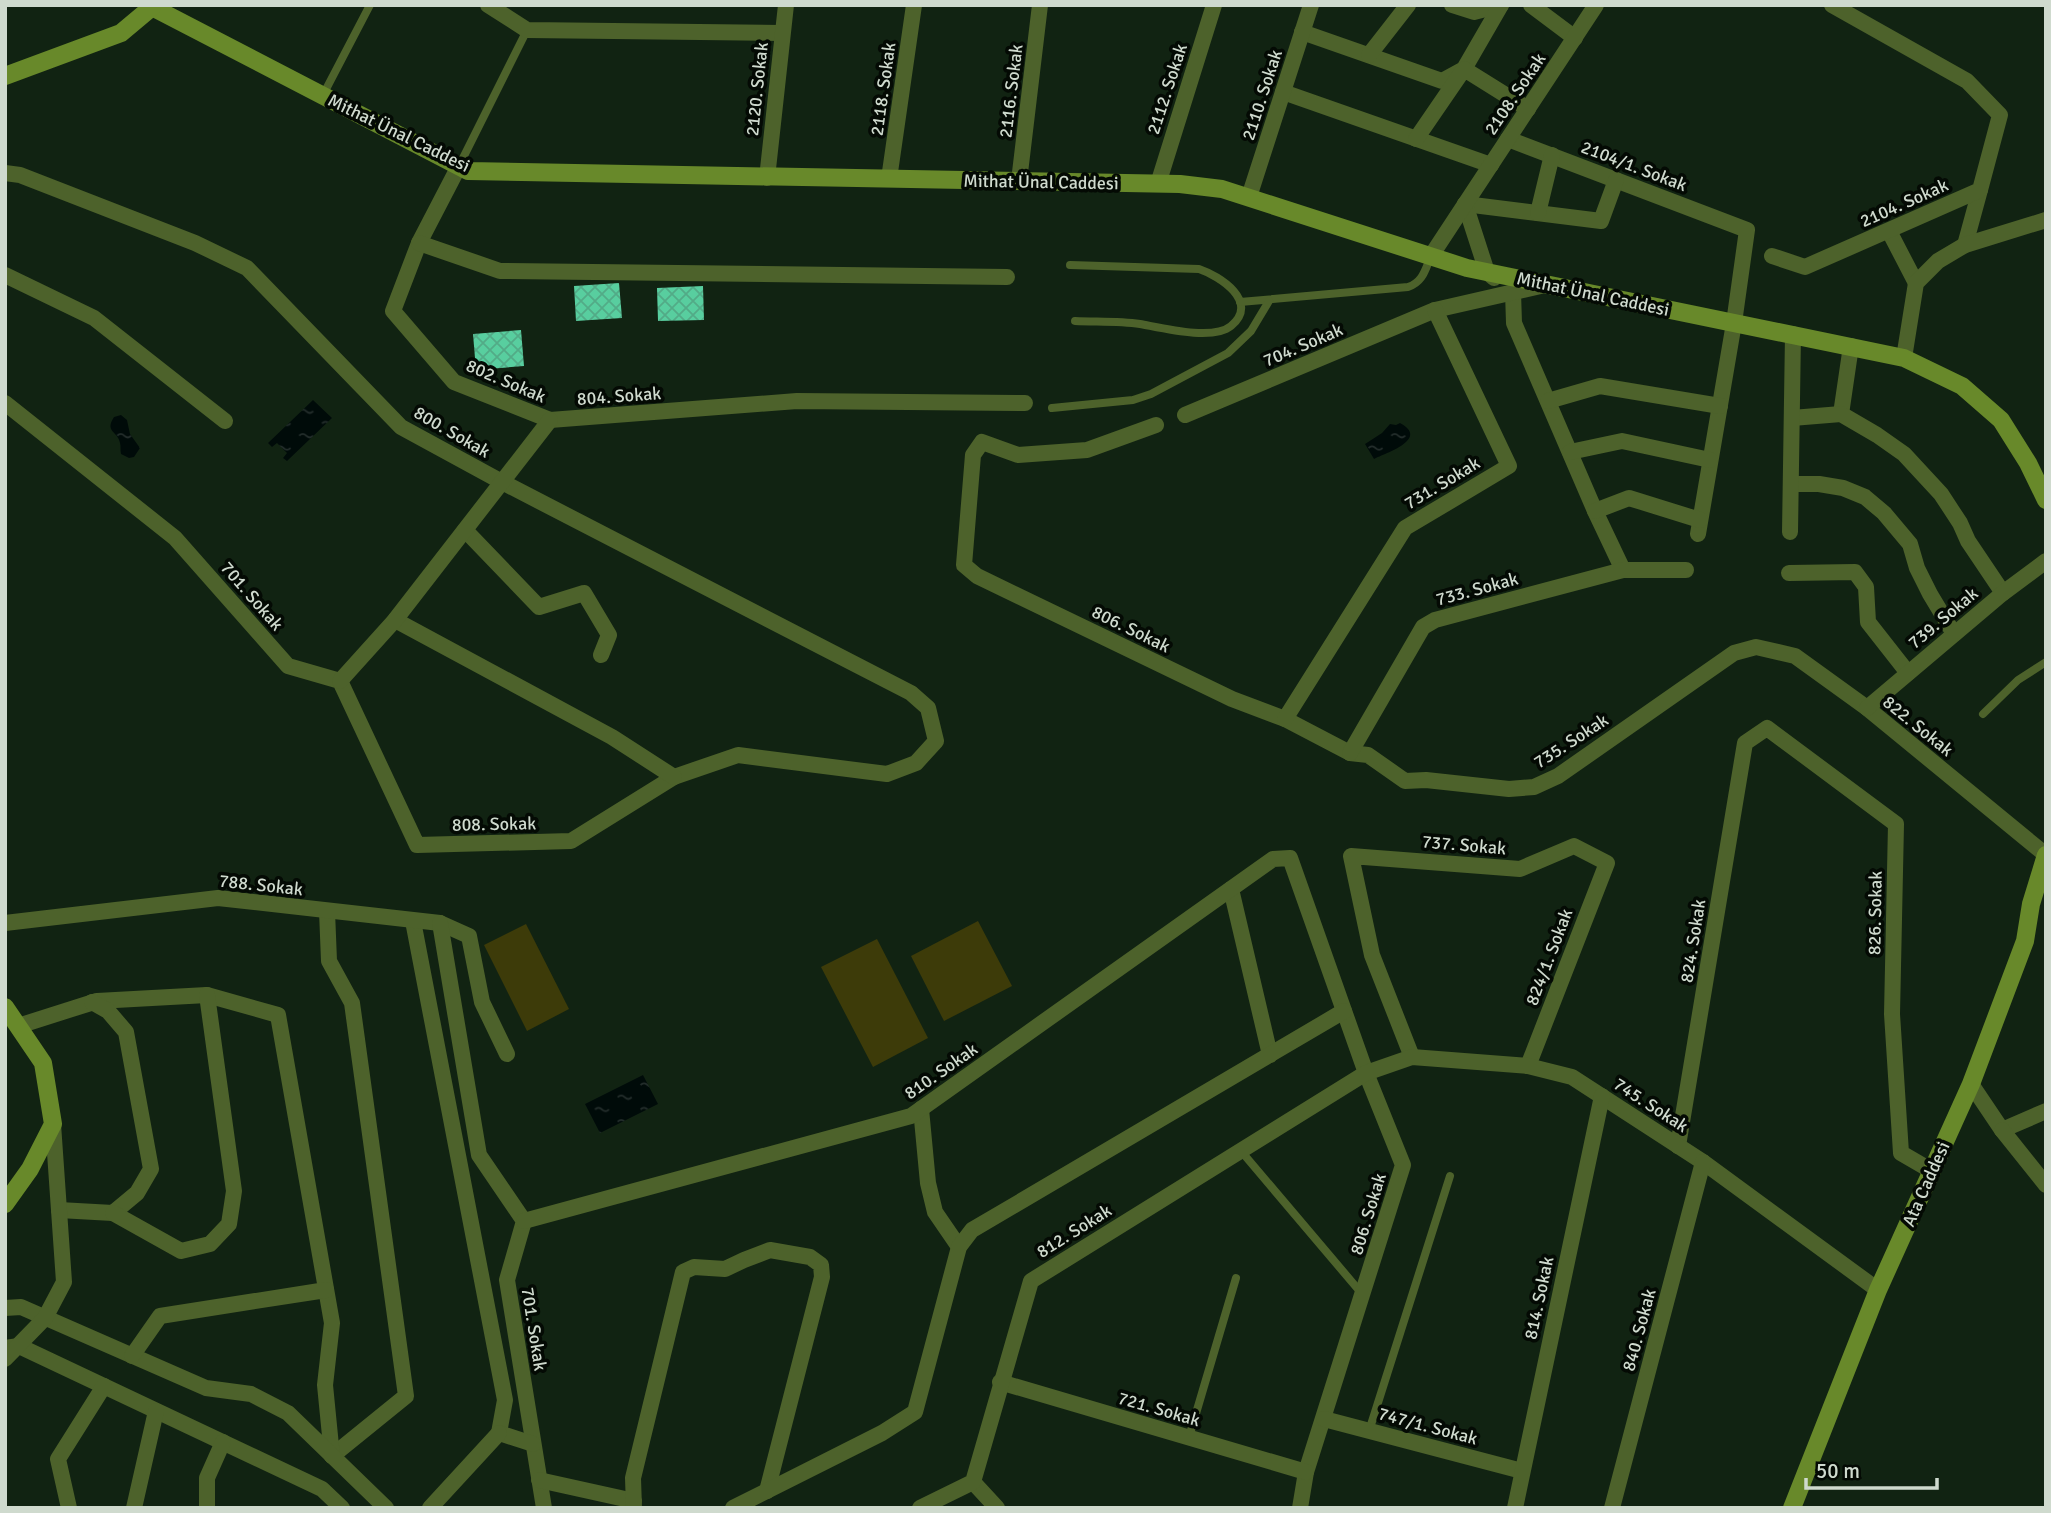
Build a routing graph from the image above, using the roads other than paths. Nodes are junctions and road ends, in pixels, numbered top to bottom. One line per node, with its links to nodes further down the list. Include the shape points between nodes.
1 (370, 5): 23 (lane)
2 (488, 5): 15 (street)
3 (786, 5): 17 (street, 2120. Sokak)
4 (914, 5): 32 (street, 2118. Sokak)
5 (1040, 5): 34 (street, 2116. Sokak)
6 (1214, 5): 35 (street, 2112. Sokak)
7 (1311, 5): 16 (street, 2110. Sokak)
8 (1408, 5): 19 (street)
9 (1451, 5): 10 (street, via 1474,12)
10 (1501, 5): 20 (street)
11 (1531, 5): 18 (street)
12 (1596, 5): 18 (street, 2108. Sokak)
13 (1832, 5): 36 (street, via 1967,81 2000,115)
14 (152, 6): 21 (main road, Mithat Ünal Caddesi, via 121,33); 23 (main road, Mithat Ünal Caddesi)
15 (527, 30): 17 (street); 29 (lane)
16 (1303, 32): 19 (street); 22 (street, 2110. Sokak)
17 (782, 33): 31 (street, 2120. Sokak)
18 (1574, 38): 24 (street, 2108. Sokak)
19 (1369, 55): 20 (street, via 1442,81)
20 (1464, 69): 24 (street); 25 (street)
21 (5, 76)
22 (1283, 92): 25 (street); 37 (street, 2110. Sokak)
23 (323, 95): 29 (main road, Mithat Ünal Caddesi)
24 (1528, 109): 26 (street, 2108. Sokak)
25 (1416, 139): 28 (street)
26 (1508, 139): 27 (street, 2104/1. Sokak); 28 (street, 2108. Sokak)
27 (1552, 155): 33 (street, 2104/1. Sokak); 39 (street)
28 (1491, 165): 38 (street, 2108. Sokak)
29 (459, 166): 31 (main road, Mithat Ünal Caddesi, via 468,171); 42 (street)
30 (5, 173): 74 (street, 800. Sokak, via 195,243 247,268 401,427)
31 (768, 178): 32 (main road, Mithat Ünal Caddesi)
32 (890, 179): 34 (main road, Mithat Ünal Caddesi)
33 (1616, 180): 39 (street, via 1601,221); 57 (street, 2104/1. Sokak, via 1747,230)
34 (1020, 181): 35 (main road, Mithat Ünal Caddesi)
35 (1158, 184): 37 (main road, Mithat Ünal Caddesi, via 1222,188)
36 (1980, 190): 41 (street, 2104. Sokak); 43 (street)
37 (1248, 197): 44 (main road, Mithat Ünal Caddesi)
38 (1465, 204): 39 (street); 44 (street, 2108. Sokak); 47 (street)
39 (1538, 213)
40 (2046, 220): 43 (street)
41 (1889, 231): 45 (street, 2104. Sokak, via 1805,267); 50 (street)
42 (419, 243): 49 (street, via 500,271); 69 (street, 802. Sokak, via 393,311 454,382)
43 (1965, 245): 50 (street, via 1938,261)
44 (1431, 256): 47 (main road, Mithat Ünal Caddesi); 53 (lane, via 1422,278 1412,286)
45 (1772, 256)
46 (1070, 265): 54 (lane, via 1199,269 1225,282)
47 (1487, 272): 51 (main road, Mithat Ünal Caddesi); 52 (street)
48 (5, 275): 70 (street, via 94,317)
49 (1007, 277)
50 (1916, 283): 60 (street)
51 (1545, 285): 52 (street, 704. Sokak); 57 (main road, Mithat Ünal Caddesi)
52 (1513, 292): 55 (street, 704. Sokak); 61 (street, via 1514,323)
53 (1269, 301): 54 (lane); 65 (lane, via 1251,331 1228,353 1151,394)
54 (1240, 302): 56 (lane, via 1236,321 1219,331 1182,332 1139,324)
55 (1435, 310): 67 (street, 704. Sokak); 94 (street, 731. Sokak, via 1509,466 1405,528)
56 (1075, 321)
57 (1734, 323): 58 (main road, Mithat Ünal Caddesi); 64 (street)
58 (1793, 334): 59 (main road, Mithat Ünal Caddesi); 68 (street)
59 (1851, 346): 60 (main road, Mithat Ünal Caddesi); 66 (street)
60 (1904, 358): 76 (main road, Mithat Ünal Caddesi, via 1962,386 2001,420)
61 (1548, 401): 64 (street, via 1600,386); 72 (street)
62 (5, 403): 91 (street, 701. Sokak, via 175,538 288,666)
63 (1025, 403): 69 (street, 804. Sokak, via 797,401)
64 (1720, 406): 73 (street)
65 (1052, 408)
66 (1841, 414): 68 (street); 84 (street, via 1904,454 1941,494)
67 (1185, 415)
68 (1792, 418): 75 (street)
69 (550, 420): 74 (street)
70 (225, 421)
71 (1156, 425): 94 (street, 806. Sokak, via 1087,450 1017,454 982,442 973,455 964,565 977,576 1232,699)
72 (1570, 452): 73 (street, via 1622,442); 77 (street)
73 (1710, 460): 77 (street, via 1699,527 1629,499)
74 (502, 482): 78 (street); 97 (street, 800. Sokak, via 911,693 928,708 936,741 916,763 887,774 738,755)
75 (1791, 484): 79 (street); 86 (street, via 1843,488 1884,513 1910,544 1917,568)
76 (2046, 500)
77 (1595, 511): 81 (street)
78 (465, 530): 85 (street); 88 (street, via 539,607 584,593 608,635)
79 (1790, 532)
80 (2046, 561): 84 (street, 739. Sokak)
81 (1623, 570): 82 (street, 733. Sokak); 96 (street, 733. Sokak, via 1423,627)
82 (1686, 570)
83 (1790, 573): 90 (street, via 1855,572 1866,587 1868,622)
84 (2003, 593): 86 (street, 739. Sokak)
85 (395, 620): 91 (street); 97 (street, via 612,737)
86 (1954, 634): 90 (street, 739. Sokak)
87 (1755, 647): 92 (street, 822. Sokak, via 1795,656); 96 (street, 735. Sokak, via 1734,653 1558,776 1534,787 1405,781 1368,755)
88 (601, 655)
89 (2046, 662): 93 (lane, via 2018,680)
90 (1908, 673): 92 (street, 739. Sokak)
91 (340, 681): 97 (street, 808. Sokak, via 417,845 571,841)
92 (1867, 708): 98 (street, 822. Sokak)
93 (1983, 714)
94 (1285, 719): 96 (street, 806. Sokak)
95 (1745, 743): 124 (street, 824. Sokak); 127 (street, 826. Sokak, via 1767,728 1896,824 1892,1014 1901,1153)
96 (1350, 753)
97 (674, 777)
98 (2046, 855): 107 (main road, Ata Caddesi)
99 (1290, 858): 101 (street, 810. Sokak, via 1273,859); 111 (street, 806. Sokak)
100 (1607, 863): 115 (street, 737. Sokak, via 1574,846 1520,869 1351,856 1372,955); 116 (street, 824/1. Sokak)
101 (1231, 889): 114 (street); 120 (street, 810. Sokak)
102 (2046, 905): 107 (main road)
103 (327, 911): 104 (street, 788. Sokak); 105 (street, 788. Sokak, via 218,898); 153 (street, via 329,961 352,1003 407,1396)
104 (413, 921): 106 (street, 788. Sokak); 149 (street, via 505,1400)
105 (5, 923)
106 (440, 923): 113 (street, 788. Sokak, via 470,936 482,1002); 133 (street, via 479,1155)
107 (2025, 941): 118 (main road, Ata Caddesi)
108 (207, 995): 109 (street); 132 (street, via 234,1191 229,1224 211,1244 181,1251); 136 (street, via 278,1015)
109 (92, 1002): 112 (street); 132 (street, via 108,1011 125,1032 151,1169 137,1193)
110 (5, 1007): 112 (main road)
111 (1344, 1011): 114 (street); 117 (street, 806. Sokak)
112 (18, 1026): 122 (main road, via 43,1063)
113 (507, 1054)
114 (1270, 1055): 134 (street, via 972,1230)
115 (1412, 1057): 116 (street, 745. Sokak); 117 (street, 745. Sokak)
116 (1528, 1066): 119 (street, 745. Sokak, via 1572,1077)
117 (1367, 1073): 125 (street, 812. Sokak); 138 (street, 806. Sokak, via 1404,1165)
118 (1971, 1084): 123 (street); 127 (main road, Ata Caddesi)
119 (1602, 1096): 124 (street, 745. Sokak); 154 (street, 814. Sokak)
120 (921, 1109): 133 (street, 810. Sokak, via 911,1116); 134 (street, via 934,1212)
121 (2046, 1111): 123 (street)
122 (53, 1124): 130 (main road); 131 (street)
123 (2002, 1130): 129 (street)
124 (1678, 1146): 126 (street, 745. Sokak)
125 (1241, 1151): 138 (lane); 144 (street, 812. Sokak, via 1031,1281)
126 (1703, 1161): 137 (street, 745. Sokak); 172 (street, 840. Sokak)
127 (1932, 1171): 137 (main road, Ata Caddesi)
128 (1450, 1176): 148 (lane)
129 (2046, 1185)
130 (5, 1204)
131 (59, 1210): 132 (street); 140 (street, via 64,1282)
132 (113, 1213)
133 (524, 1221): 152 (street, 701. Sokak, via 507,1280)
134 (959, 1247): 158 (street, via 915,1412)
135 (1236, 1278): 150 (lane)
136 (327, 1290): 142 (street, via 160,1317); 153 (street, via 332,1323 325,1385)
137 (1878, 1290): 173 (main road, Ata Caddesi)
138 (1363, 1295): 147 (street, 806. Sokak)
139 (5, 1308): 140 (street, via 21,1307)
140 (45, 1318): 141 (street); 142 (street)
141 (12, 1347): 143 (street); 145 (street)
142 (132, 1356): 153 (street, via 206,1388 251,1394 288,1413)
143 (5, 1359)
144 (1000, 1382): 150 (street, 721. Sokak); 157 (street, 812. Sokak)
145 (104, 1386): 146 (street); 161 (street, via 58,1459)
146 (156, 1411): 151 (street); 162 (street)
147 (1324, 1419): 148 (street, 747/1. Sokak); 155 (street, 806. Sokak)
148 (1369, 1431): 154 (street, 747/1. Sokak)
149 (499, 1433): 152 (street); 166 (street)
150 (1189, 1437): 155 (street, 721. Sokak)
151 (223, 1442): 163 (street, via 206,1478); 164 (street, via 323,1489)
152 (533, 1444): 156 (street, 701. Sokak)
153 (332, 1456): 165 (street)
154 (1522, 1471): 171 (street, 814. Sokak)
155 (1307, 1472): 170 (street, 806. Sokak)
156 (539, 1480): 159 (street); 167 (street, 701. Sokak)
157 (973, 1482): 160 (street); 169 (street)
158 (767, 1491): 159 (street, via 822,1277 821,1265 810,1257 770,1251 725,1269 694,1267 683,1272 633,1478); 168 (street)
159 (634, 1504)
160 (996, 1507)
161 (69, 1508)
162 (134, 1508)
163 (206, 1508)
164 (342, 1508)
165 (386, 1508)
166 (430, 1508)
167 (544, 1508)
168 (733, 1508)
169 (920, 1508)
170 (1300, 1508)
171 (1515, 1508)
172 (1612, 1508)
173 (1792, 1508)

